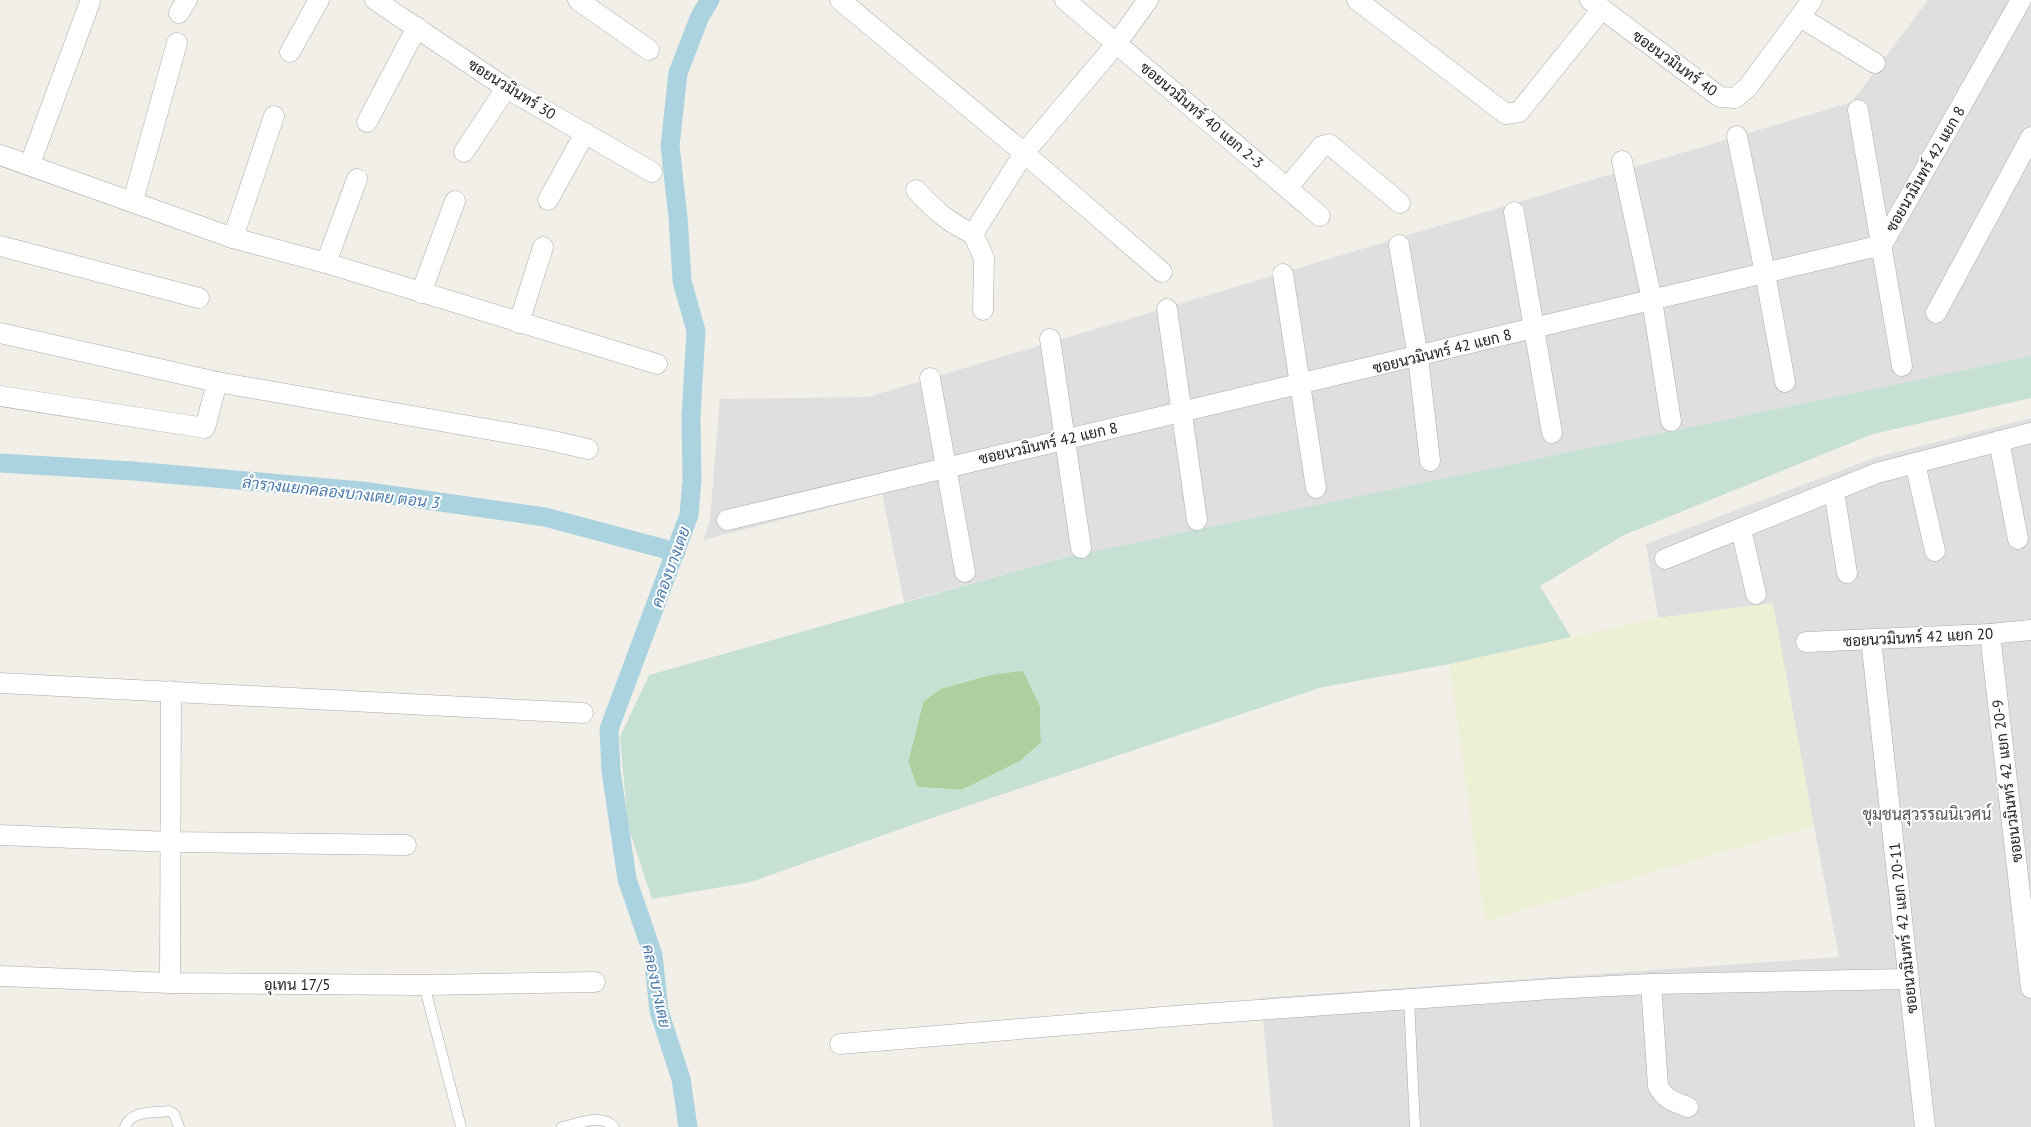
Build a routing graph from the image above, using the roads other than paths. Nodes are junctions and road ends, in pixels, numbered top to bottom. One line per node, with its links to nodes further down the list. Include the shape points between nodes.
1 (319, 0): 17 (street)
2 (375, 0): 13 (street, ซอยนวมินทร์ 30)
3 (578, 0): 16 (street)
4 (1066, 0): 15 (street, ซอยนวมินทร์ 40 แยก 2-3)
5 (1148, 0): 15 (street)
6 (1357, 0): 11 (street, via 1506,114 1519,112)
7 (1812, 0): 12 (street, ซอยนวมินทร์ 40)
8 (2021, 0): 44 (street, ซอยนวมินทร์ 42 แยก 8)
9 (90, 2): 30 (street)
10 (854, 4): 27 (street)
11 (1596, 5): 12 (street, ซอยนวมินทร์ 40, via 1720,96 1735,98 1748,87)
12 (1800, 17): 18 (street)
13 (417, 27): 19 (street, ซอยนวมินทร์ 30); 22 (street)
14 (177, 43): 36 (street)
15 (1116, 43): 27 (street); 33 (street, ซอยนวมินทร์ 40 แยก 2-3)
16 (649, 50)
17 (290, 52)
18 (1875, 63)
19 (506, 88): 23 (street, ซอยนวมินทร์ 30); 26 (street)
20 (1858, 110): 44 (street)
21 (274, 116): 42 (street)
22 (367, 122)
23 (585, 134): 31 (street, ซอยนวมินทร์ 30); 35 (street)
24 (1738, 136): 49 (street)
25 (2031, 137): 56 (street)
26 (464, 152)
27 (1024, 153): 41 (street); 48 (street)
28 (0, 155): 30 (street)
29 (1622, 161): 53 (street)
30 (30, 164): 36 (street)
31 (652, 172)
32 (357, 179): 47 (street)
33 (1288, 187): 38 (street, via 1322,146 1329,144); 40 (street, ซอยนวมินทร์ 40 แยก 2-3)
34 (916, 190): 41 (street, via 940,215)
35 (548, 200)
36 (133, 201): 42 (street)
37 (454, 202): 51 (street)
38 (1400, 202)
39 (1514, 212): 58 (street)
40 (1320, 216)
41 (973, 234): 55 (street, via 984,258)
42 (233, 238): 47 (street)
43 (1399, 245): 61 (street)
44 (1882, 245): 49 (street, ซอยนวมินทร์ 42 แยก 8); 63 (street)
45 (0, 246): 52 (street)
46 (543, 247): 57 (street)
47 (326, 263): 51 (street)
48 (1162, 272)
49 (1765, 273): 53 (street, ซอยนวมินทร์ 42 แยก 8); 66 (street)
50 (1283, 274): 67 (street)
51 (421, 293): 57 (street)
52 (199, 298)
53 (1652, 300): 58 (street, ซอยนวมินทร์ 42 แยก 8); 70 (street)
54 (1167, 309): 69 (street)
55 (983, 310)
56 (1936, 313)
57 (519, 323): 62 (street)
58 (1533, 329): 61 (street, ซอยนวมินทร์ 42 แยก 8); 71 (street)
59 (0, 334): 65 (street)
60 (1050, 339): 73 (street)
61 (1418, 357): 67 (street, ซอยนวมินทร์ 42 แยก 8); 76 (street)
62 (657, 364)
63 (1902, 366)
64 (930, 378): 78 (street)
65 (217, 382): 68 (street, via 205,428); 75 (street, via 544,438)
66 (1785, 382)
67 (1301, 384): 69 (street, ซอยนวมินทร์ 42 แยก 8); 79 (street)
68 (0, 396)
69 (1182, 413): 73 (street, ซอยนวมินทร์ 42 แยก 8); 82 (street)
70 (1671, 421)
71 (1552, 433)
72 (2031, 434): 74 (street)
73 (1066, 439): 78 (street, ซอยนวมินทร์ 42 แยก 8); 85 (street)
74 (2000, 441): 77 (street); 84 (street)
75 (588, 449)
76 (1430, 461)
77 (1915, 463): 80 (street, via 1877,473); 86 (street)
78 (947, 466): 81 (street, ซอยนวมินทร์ 42 แยก 8); 88 (street)
79 (1316, 488)
80 (1834, 491): 83 (street); 89 (street)
81 (727, 520)
82 (1197, 520)
83 (1741, 529): 87 (street); 90 (street)
84 (2018, 539)
85 (1081, 548)
86 (1935, 551)
87 (1665, 560)
88 (965, 572)
89 (1847, 573)
90 (1756, 594)
91 (2031, 630): 92 (street, ซอยนวมินทร์ 42 แยก 20)
92 (1990, 634): 93 (street, ซอยนวมินทร์ 42 แยก 20); 107 (street, ซอยนวมินทร์ 42 แยก 20-9)
93 (1871, 639): 94 (street, ซอยนวมินทร์ 42 แยก 20); 102 (street, ซอยนวมินทร์ 42 แยก 20-11)
94 (1806, 642)
95 (0, 683): 96 (street)
96 (171, 691): 97 (street); 99 (street)
97 (583, 713)
98 (0, 835): 99 (street)
99 (170, 842): 100 (street); 104 (street)
100 (406, 844)
101 (0, 976): 104 (street, อุเทน 17/5)
102 (1909, 979): 105 (street); 117 (street, ซอยนวมินทร์ 42 แยก 20-11)
103 (595, 982): 106 (street, อุเทน 17/5)
104 (170, 983): 106 (street, อุเทน 17/5)
105 (1651, 984): 108 (street); 110 (street, via 1658,1086 1667,1099)
106 (424, 985): 113 (lane)
107 (2031, 988)
108 (1409, 999): 109 (street); 116 (lane)
109 (840, 1044)
110 (1688, 1107)
111 (125, 1127): 112 (lane, via 133,1116 169,1111 174,1114)
112 (179, 1127)
113 (461, 1127)
114 (562, 1127): 115 (lane, via 602,1119 610,1121)
115 (614, 1127)
116 (1415, 1127)
117 (1925, 1127)

